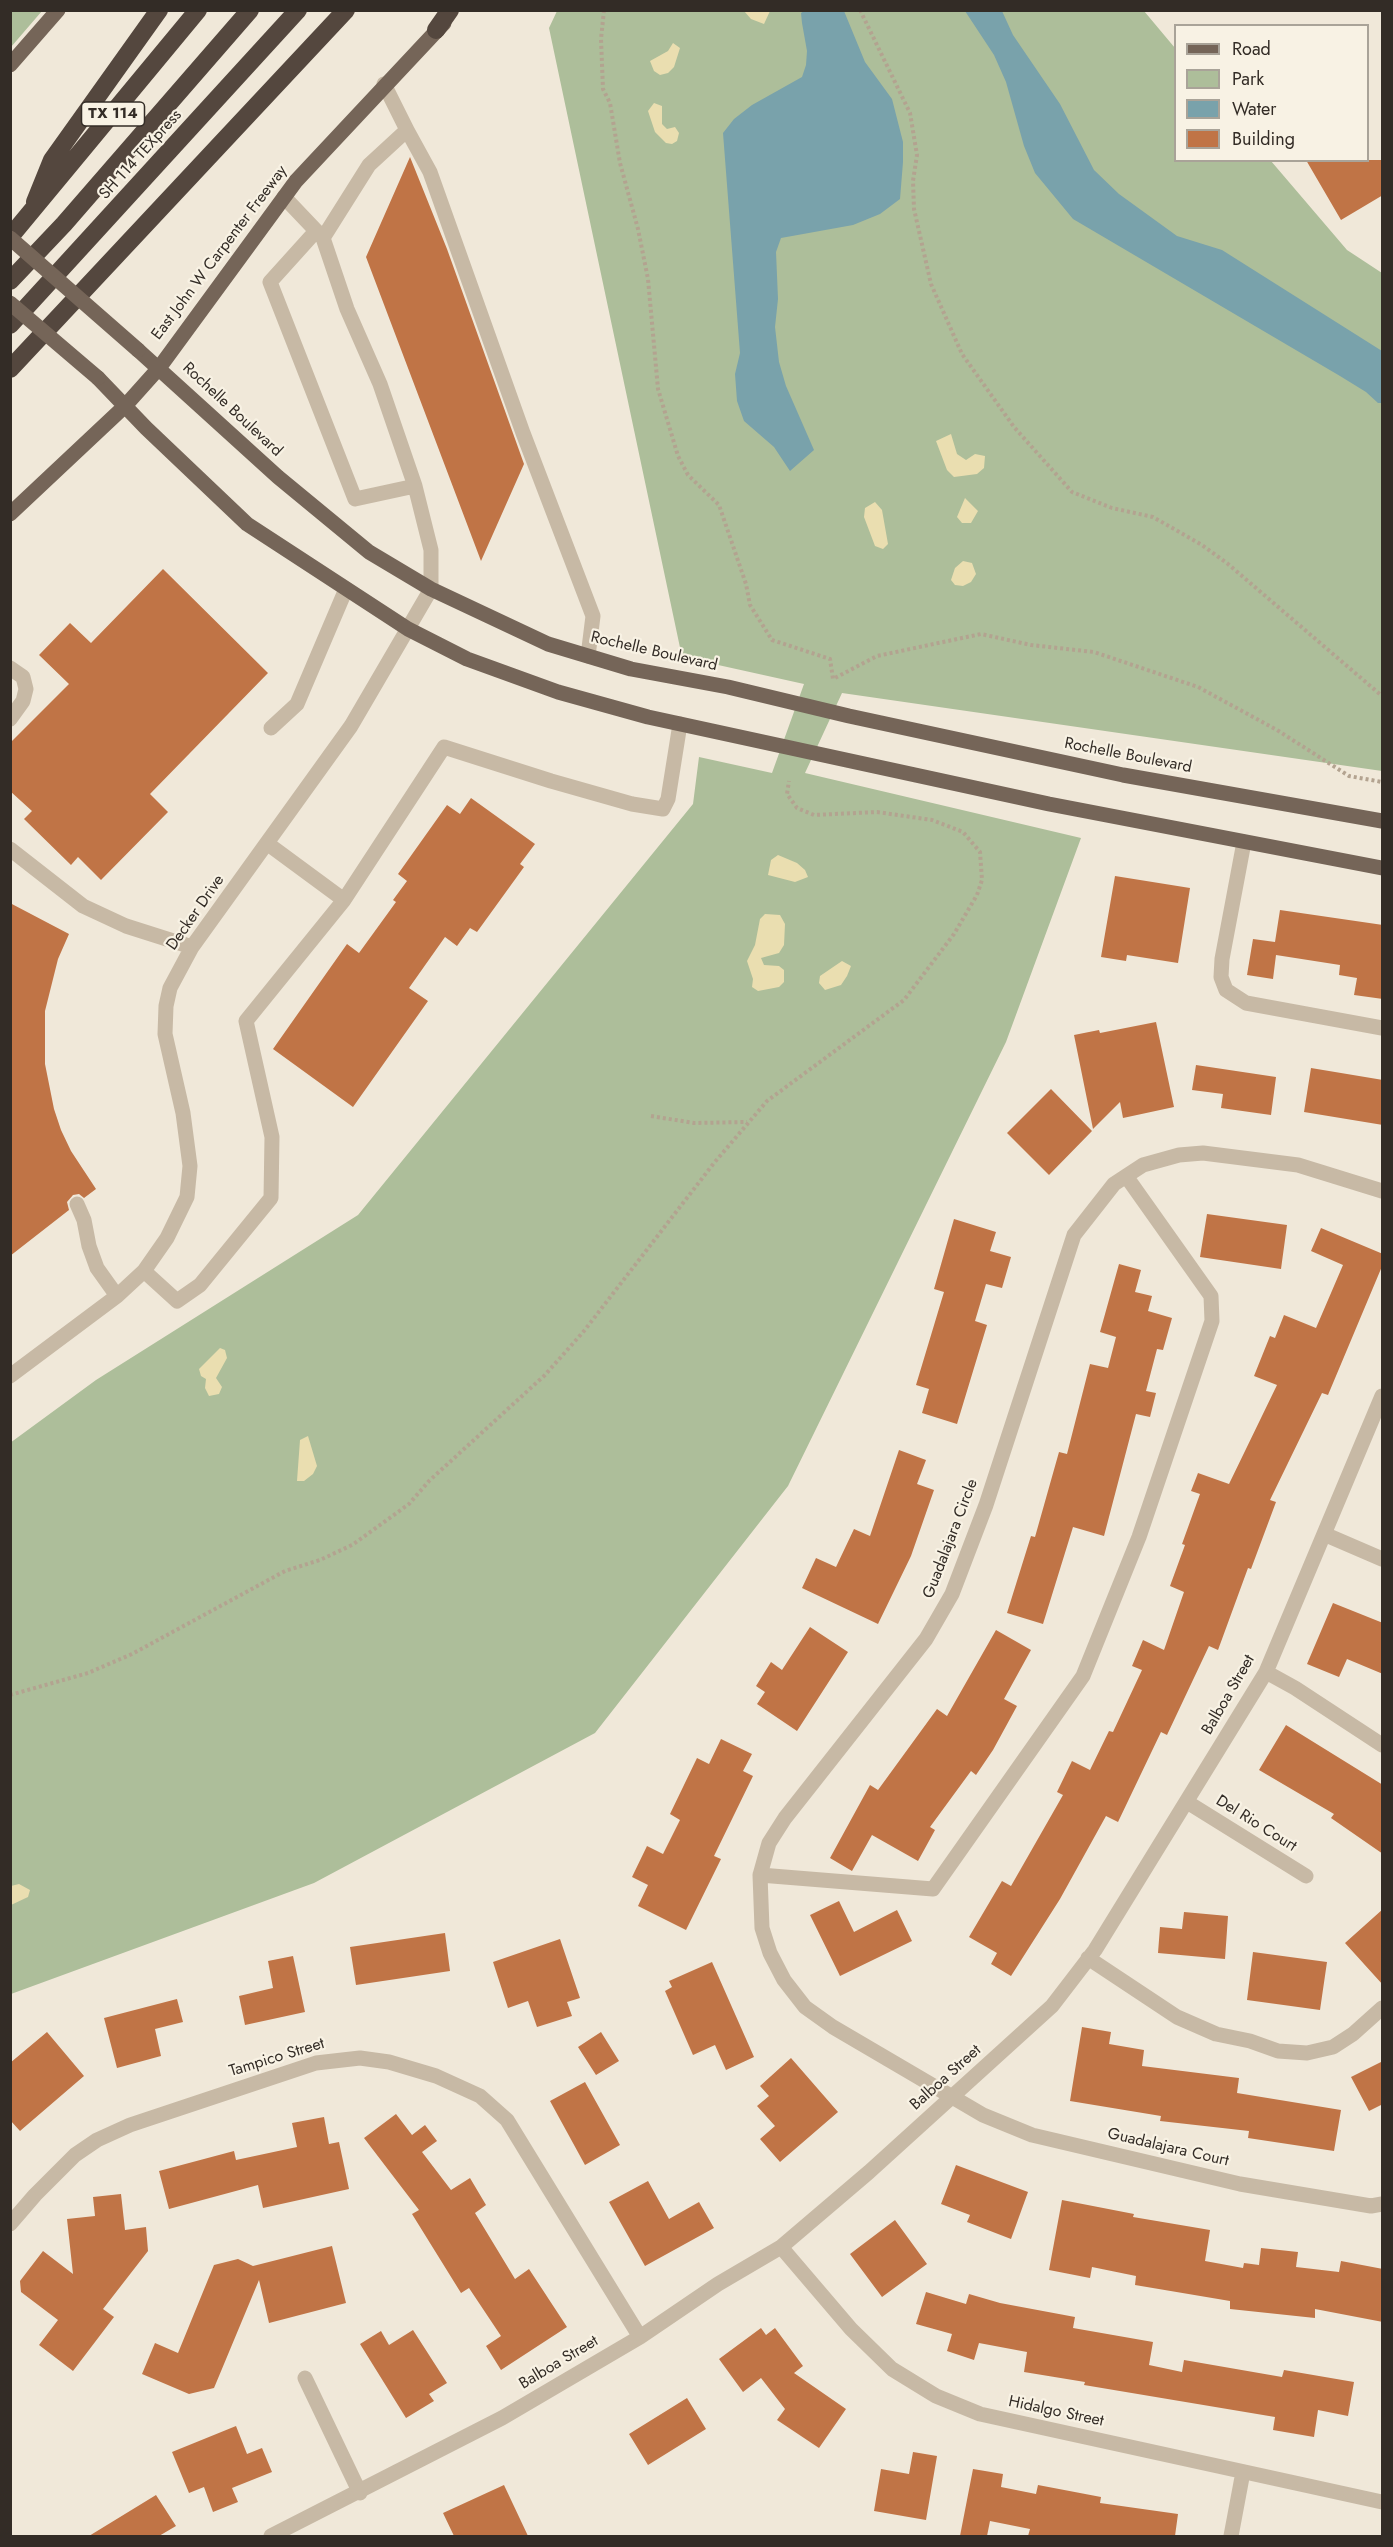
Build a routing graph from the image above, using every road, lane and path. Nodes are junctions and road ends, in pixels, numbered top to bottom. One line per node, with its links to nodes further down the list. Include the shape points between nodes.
1 (58, 10): 12 (main road)
2 (159, 10): 16 (highway, via 52,160)
3 (198, 10): 16 (highway, TX 114)
4 (250, 10): 19 (highway, SH 114 TEXpress)
5 (300, 10): 21 (highway, SH 114 TEXpress)
6 (346, 10): 23 (highway)
7 (450, 10): 11 (highway)
8 (456, 10): 11 (main road, East John W Carpenter Freeway)
9 (604, 10): 37 (path, via 603,89 610,103 620,164 648,279 658,389 678,456 688,475 719,506 750,605 772,640 830,659 833,679 876,656 981,634 1094,652 1198,687 1277,730 1349,776)
10 (860, 10): 32 (path, via 910,113 917,155 914,209 931,284 962,354 1014,427 1072,492 1112,508 1153,517 1202,545)
11 (436, 30): 13 (main road, East John W Carpenter Freeway)
12 (10, 66)
13 (384, 84): 14 (street); 15 (main road, East John W Carpenter Freeway)
14 (407, 130): 17 (street, via 369,165); 30 (street, via 430,172 593,616)
15 (284, 196): 17 (street); 22 (main road, East John W Carpenter Freeway)
16 (28, 218): 18 (highway, TX 114)
17 (320, 234): 25 (street, via 380,384); 25 (street, via 270,282 355,499)
18 (10, 238): 22 (main road, Rochelle Boulevard, bridge)
19 (10, 281)
20 (10, 303): 24 (main road, bridge)
21 (10, 325)
22 (159, 368): 24 (main road, East John W Carpenter Freeway); 28 (main road, Rochelle Boulevard, via 278,477 369,552)
23 (10, 369)
24 (125, 406): 26 (main road, East John W Carpenter Freeway); 27 (main road, via 247,524)
25 (415, 486): 28 (street, via 431,550)
26 (10, 514)
27 (346, 589): 29 (main road); 35 (street, via 297,704)
28 (431, 589): 29 (street, Decker Drive); 30 (main road, Rochelle Boulevard, via 548,645)
29 (408, 629): 34 (main road, via 467,659 558,692); 40 (street, Decker Drive, via 351,726)
30 (588, 656): 38 (main road, Rochelle Boulevard, via 631,669 1123,775)
31 (10, 668): 33 (street, via 23,677 26,689)
32 (1383, 696)
33 (10, 719)
34 (680, 724): 39 (main road); 43 (street, via 663,809 632,804 444,747)
35 (272, 728)
36 (789, 781): 47 (path, via 787,795 797,807 814,814 877,812 948,824 974,842 980,852 982,880 954,934 904,1000 767,1101)
37 (1383, 782)
38 (1383, 821)
39 (1244, 842): 42 (main road); 45 (street, via 1222,959 1221,976 1226,990 1246,1004)
40 (268, 844): 43 (street); 44 (street, Decker Drive)
41 (10, 849): 44 (street, via 83,906 126,926)
42 (1383, 868)
43 (344, 900): 51 (street, via 246,1021 272,1137 271,1198 200,1285 177,1300)
44 (192, 947): 51 (street, Decker Drive, via 170,988 165,1034 189,1155 187,1197 167,1238)
45 (1383, 1028)
46 (651, 1116): 47 (path, via 694,1123)
47 (748, 1122): 58 (path, via 545,1375 409,1504 352,1545 285,1571 132,1654 88,1673)
48 (1126, 1176): 49 (street, Guadalajara Circle, via 1143,1165 1203,1153 1298,1165); 61 (street, Guadalajara Circle, via 1114,1184 1074,1235 986,1505 952,1594 926,1639 785,1818 769,1844); 61 (street, via 1211,1296 1212,1321 1139,1537 1083,1676 933,1889)
49 (1383, 1191)
50 (77, 1204): 52 (street, via 97,1268)
51 (144, 1271): 52 (street, Decker Drive)
52 (117, 1296): 53 (street, Decker Drive)
53 (10, 1376)
54 (1383, 1396): 55 (street, Balboa Street)
55 (1324, 1534): 56 (street); 57 (street, Balboa Street)
56 (1383, 1559)
57 (1266, 1672): 59 (street); 60 (street, Balboa Street)
58 (10, 1695)
59 (1383, 1745)
60 (1187, 1802): 62 (street, Del Rio Court); 63 (street, Balboa Street)
61 (760, 1875): 65 (street, Guadalajara Circle, via 762,1928 770,1953 805,2007)
62 (1306, 1876)
63 (1088, 1958): 64 (street, via 1177,2017 1216,2034 1278,2051 1307,2053 1333,2047); 65 (street, Balboa Street, via 1052,2006)
64 (1383, 2008)
65 (952, 2098): 66 (street, Guadalajara Court, via 1032,2135 1240,2184 1371,2206); 68 (street, Balboa Street)
66 (1383, 2204)
67 (10, 2224): 69 (street, Tampico Street, via 75,2155 96,2140 130,2125 316,2062 360,2058 389,2062 436,2076 480,2096 507,2120)
68 (781, 2247): 69 (street, Balboa Street); 71 (street, Hidalgo Street, via 851,2329 892,2369 936,2396 980,2414)
69 (640, 2337): 72 (street, Balboa Street, via 502,2418)
70 (306, 2378): 72 (street)
71 (1243, 2472): 73 (street, Hidalgo Street); 75 (street)
72 (360, 2493): 74 (street, Balboa Street)
73 (1383, 2502)
74 (271, 2536)
75 (1231, 2536)

